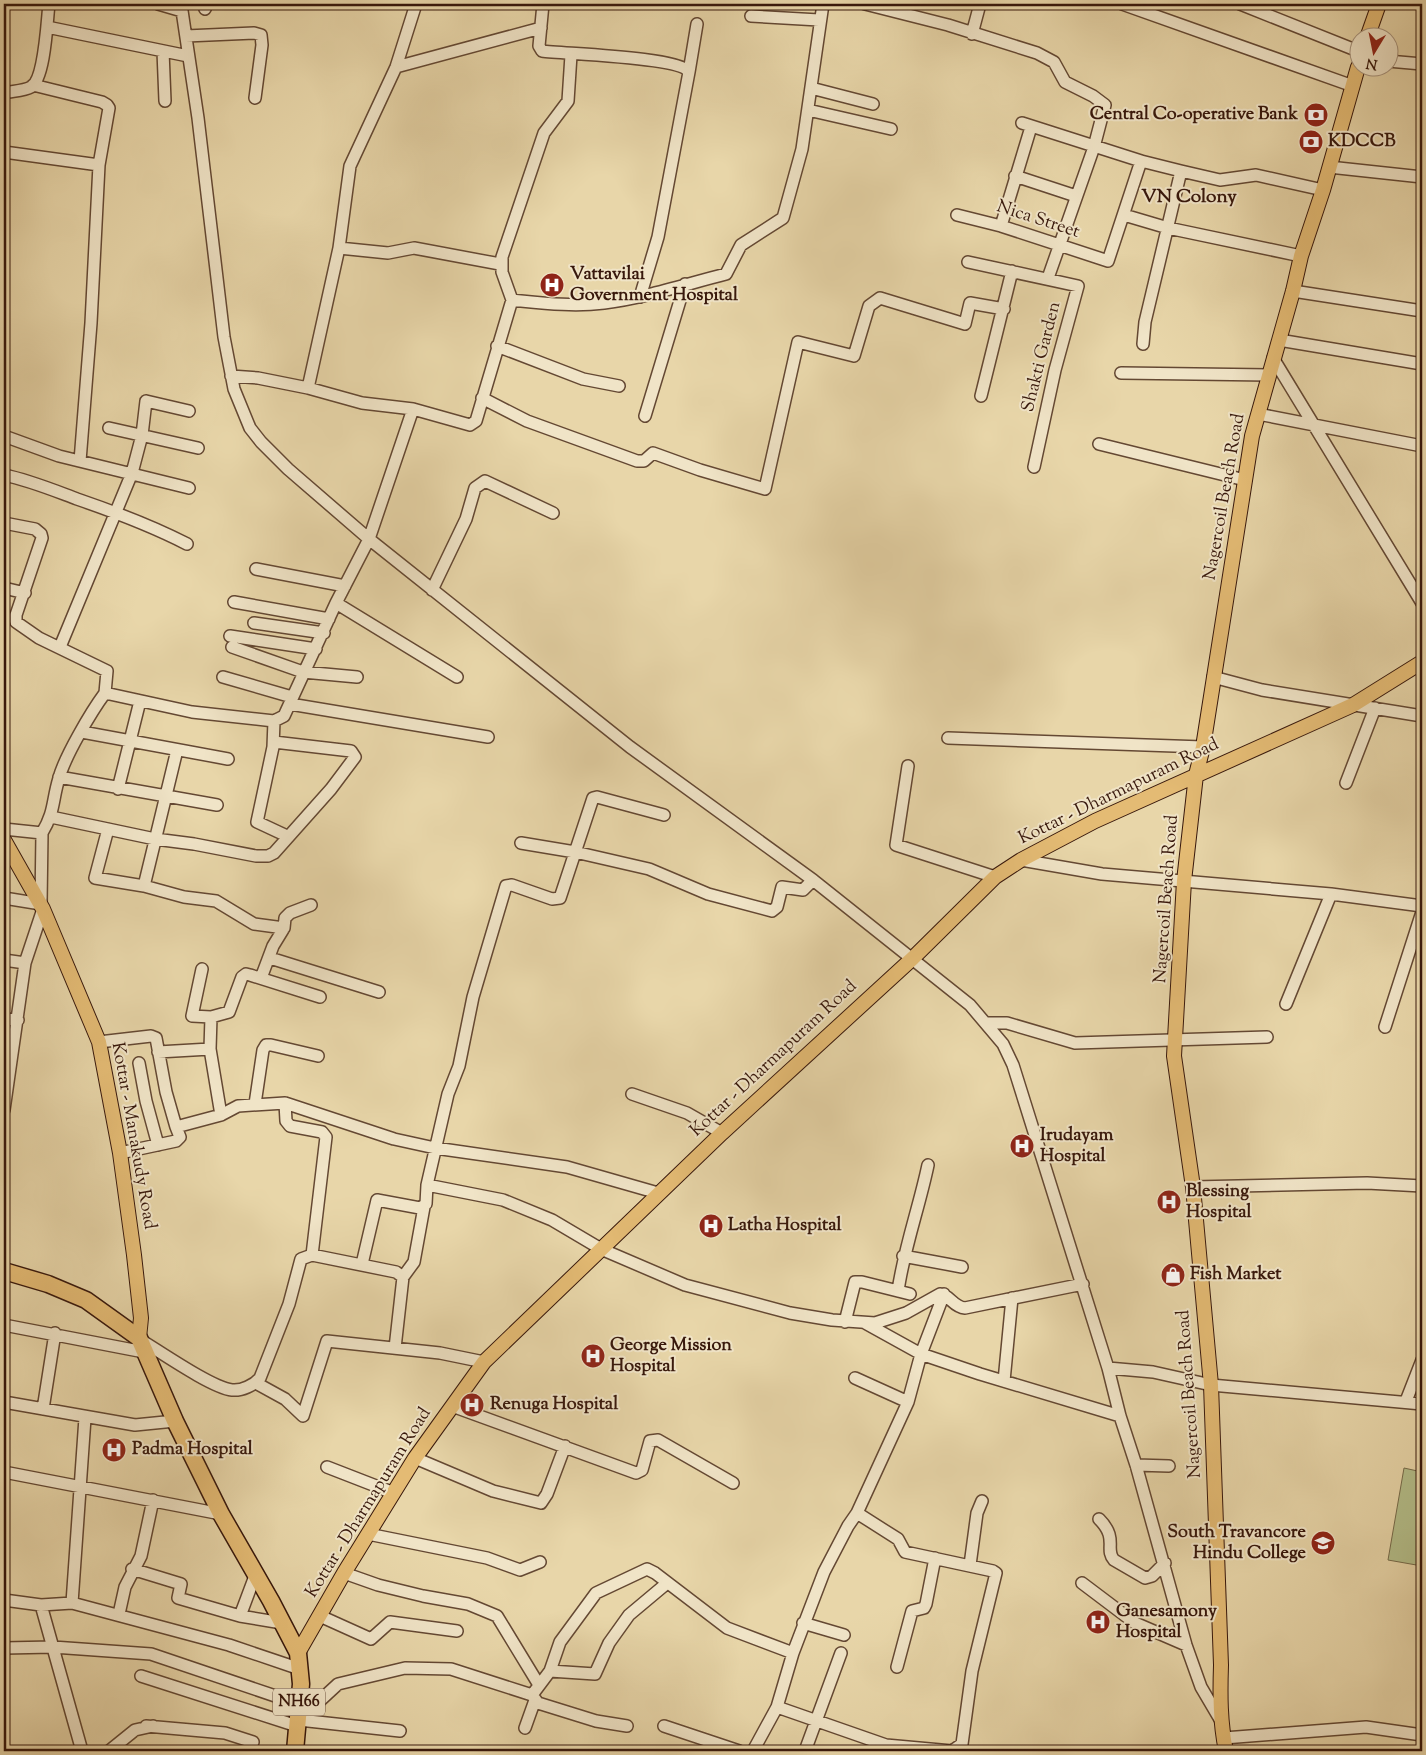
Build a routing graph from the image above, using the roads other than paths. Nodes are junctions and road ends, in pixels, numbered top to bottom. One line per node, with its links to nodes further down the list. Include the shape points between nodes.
1 (49, 4): 15 (street)
2 (158, 4): 11 (street)
3 (416, 4): 26 (street)
4 (543, 4): 16 (street)
5 (823, 4): 13 (street)
6 (865, 4): 18 (street)
7 (980, 4): 18 (street)
8 (1122, 4): 30 (street)
9 (1240, 4): 20 (street)
10 (1379, 4): 17 (main road)
11 (181, 7): 19 (street)
12 (751, 16): 13 (street)
13 (819, 20): 31 (street)
14 (697, 24): 27 (street)
15 (46, 27): 21 (street); 29 (street, via 40,69)
16 (541, 28): 22 (street, via 540,50); 26 (street)
17 (1371, 28)
18 (972, 34): 38 (street, via 1048,58 1054,62 1065,82 1102,101 1105,112)
19 (186, 36): 23 (street); 33 (street, via 261,35)
20 (1348, 47)
21 (163, 51): 23 (street); 34 (street)
22 (571, 55): 27 (street, via 634,58 682,67); 56 (street, via 568,101 544,133)
23 (188, 56): 72 (street)
24 (1398, 62): 25 (street)
25 (1422, 64)
26 (396, 67): 53 (street, via 350,166)
27 (689, 72): 61 (street, via 658,237)
28 (1356, 78): 30 (main road, Nagercoil Beach Road)
29 (33, 85): 32 (street); 41 (street, via 107,104 109,110)
30 (1354, 86): 42 (main road, Nagercoil Beach Road)
31 (811, 88): 35 (street); 36 (street)
32 (4, 93)
33 (255, 98)
34 (165, 101)
35 (873, 104)
36 (808, 110): 37 (street); 59 (street, via 802,149 783,218 741,245 726,274)
37 (891, 129)
38 (1094, 147): 40 (street); 44 (street, via 1027,125); 47 (street)
39 (4, 152): 41 (street)
40 (1142, 161): 43 (street); 49 (street)
41 (99, 165): 88 (street)
42 (1329, 167): 45 (street); 46 (main road, Nagercoil Beach Road)
43 (1181, 171): 46 (street, via 1220,180 1256,176); 51 (street)
44 (1015, 176): 47 (street); 50 (street)
45 (1422, 178)
46 (1323, 190): 54 (main road, Nagercoil Beach Road)
47 (1076, 196): 52 (street)
48 (957, 215): 50 (street, Nica Street)
49 (1124, 215): 51 (street); 52 (street, Nica Street, via 1108,261)
50 (1001, 226): 52 (street, Nica Street)
51 (1168, 228): 54 (street); 66 (street, via 1144,322)
52 (1058, 245): 58 (street)
53 (339, 248): 56 (street, via 388,253 414,248); 74 (street)
54 (1301, 256): 60 (main road, Nagercoil Beach Road)
55 (968, 262): 57 (street)
56 (500, 264): 62 (street)
57 (1012, 271): 58 (street); 63 (street)
58 (1048, 278): 89 (street, Shakti Garden, via 1078,286 1055,370)
59 (685, 284): 61 (street); 80 (street)
60 (1293, 290): 64 (street); 65 (main road, Nagercoil Beach Road)
61 (640, 297): 62 (street, via 603,304 557,305)
62 (512, 300): 67 (street)
63 (1004, 309): 75 (street); 76 (street, via 970,303 965,324 880,298 869,306 854,356 798,342 764,489 653,453 637,462 527,421)
64 (1422, 311)
65 (1279, 340): 68 (main road, Nagercoil Beach Road); 69 (street)
66 (1143, 344)
67 (497, 346): 73 (street, via 583,380); 76 (street)
68 (1273, 358): 71 (main road, Nagercoil Beach Road); 81 (street)
69 (1422, 364)
70 (1121, 373): 71 (street)
71 (1269, 375): 79 (main road, Nagercoil Beach Road)
72 (231, 376): 74 (street); 97 (street, via 243,414 261,442)
73 (619, 386)
74 (308, 388): 77 (street, via 362,403)
75 (981, 396)
76 (482, 398): 77 (street, via 472,425)
77 (413, 409): 97 (street)
78 (189, 411): 83 (street, via 146,401)
79 (1258, 414): 81 (street); 92 (main road, Nagercoil Beach Road)
80 (645, 416)
81 (1313, 424): 86 (street); 106 (street)
82 (109, 428): 83 (street)
83 (142, 435): 87 (street); 90 (street)
84 (4, 436): 88 (street)
85 (1099, 444): 92 (street)
86 (1422, 446)
87 (198, 448)
88 (80, 461): 90 (street)
89 (1034, 467)
90 (132, 473): 93 (street); 94 (street)
91 (4, 475): 94 (street)
92 (1245, 480): 118 (main road, Nagercoil Beach Road)
93 (189, 488)
94 (116, 513): 98 (street); 112 (street)
95 (553, 513): 102 (street, via 485,480 475,488 466,519)
96 (4, 523): 103 (street, via 35,529 41,534)
97 (369, 539): 100 (street); 102 (street)
98 (187, 544)
99 (256, 569): 100 (street)
100 (345, 586): 105 (street)
101 (4, 588): 103 (street)
102 (432, 590): 154 (street, via 630,747)
103 (25, 593): 109 (street)
104 (234, 602): 108 (street)
105 (336, 603): 108 (street); 117 (street)
106 (1422, 603)
107 (4, 615): 109 (street)
108 (329, 619): 111 (street)
109 (15, 620): 112 (street, via 39,638)
110 (254, 623): 111 (street)
111 (324, 633): 113 (street)
112 (60, 647): 120 (street, via 107,671)
113 (316, 649): 115 (street); 115 (street, via 231,642)
114 (1422, 662): 123 (main road, Kottar - Dharmapuram Road)
115 (303, 672): 119 (street); 121 (street)
116 (223, 677): 121 (street)
117 (457, 677)
118 (1213, 677): 123 (street, via 1262,690); 132 (main road, Nagercoil Beach Road)
119 (358, 678)
120 (105, 693): 122 (street); 127 (street)
121 (291, 700): 126 (street, via 284,716); 128 (street)
122 (140, 701): 126 (street, via 192,712); 130 (street)
123 (1353, 705): 124 (street); 136 (main road, Kottar - Dharmapuram Road)
124 (1375, 708): 125 (street); 138 (street)
125 (1422, 716)
126 (274, 721): 131 (street)
127 (82, 732): 130 (street); 137 (street)
128 (488, 737)
129 (948, 738): 132 (street)
130 (131, 741): 133 (street); 139 (street)
131 (274, 742): 147 (street, via 257,822); 147 (street, via 351,751 354,755 331,789)
132 (1203, 747): 136 (main road, Nagercoil Beach Road)
133 (177, 750): 134 (street); 140 (street)
134 (228, 759)
135 (908, 766): 153 (street, via 896,845)
136 (1196, 775): 152 (main road, Kottar - Dharmapuram Road, via 1095,821); 155 (main road, Nagercoil Beach Road)
137 (59, 777): 139 (street); 143 (street)
138 (1346, 783)
139 (118, 789): 140 (street)
140 (167, 798): 141 (street); 148 (street)
141 (216, 806)
142 (664, 815): 151 (street, via 593,798)
143 (51, 817): 145 (street); 146 (street)
144 (4, 829): 146 (street)
145 (108, 829): 148 (street); 156 (street, via 95,878)
146 (42, 833): 160 (street)
147 (287, 836): 148 (street, via 268,856)
148 (155, 839): 156 (street)
149 (4, 840): 160 (main road, Kottar - Manakudy Road)
150 (520, 843): 151 (street)
151 (575, 852): 154 (street, via 649,869 708,894 772,911 777,907 782,887 803,890); 194 (street, via 560,898 552,900 512,885 506,886 473,997 459,1066 448,1094)
152 (1021, 860): 153 (main road, Kottar - Dharmapuram Road); 155 (street, via 1102,874)
153 (995, 877): 165 (main road, Kottar - Dharmapuram Road)
154 (813, 880): 165 (street)
155 (1184, 881): 157 (street); 179 (main road, Nagercoil Beach Road)
156 (144, 886): 163 (street, via 184,897 216,901 254,924)
157 (1332, 894): 161 (street); 172 (street)
158 (4, 898): 160 (street)
159 (311, 905): 163 (street, via 290,913 285,918)
160 (42, 906): 167 (street); 180 (main road, Kottar - Manakudy Road)
161 (1422, 906)
162 (1422, 912): 177 (street)
163 (284, 928): 164 (street)
164 (270, 958): 169 (street); 170 (street)
165 (912, 958): 176 (street, via 970,1005); 192 (main road, Kottar - Dharmapuram Road)
166 (4, 960): 167 (street)
167 (25, 963): 175 (street)
168 (202, 969): 173 (street, via 192,1016)
169 (261, 978): 171 (street); 173 (street, via 244,975 229,1012)
170 (379, 992)
171 (320, 997)
172 (1286, 1004)
173 (210, 1017): 181 (street)
174 (4, 1019): 175 (street)
175 (18, 1020): 185 (street)
176 (988, 1024): 179 (street, via 1007,1023 1075,1043); 209 (street, via 1013,1065)
177 (1385, 1027)
178 (1267, 1037): 179 (street)
179 (1175, 1039): 199 (main road, Nagercoil Beach Road, via 1174,1056)
180 (99, 1042): 182 (street, via 151,1036 156,1038); 195 (main road, Kottar - Manakudy Road)
181 (210, 1049): 182 (street); 190 (street)
182 (158, 1052): 191 (street)
183 (318, 1056): 187 (street, via 266,1045)
184 (139, 1062): 193 (street)
185 (6, 1073): 189 (street)
186 (632, 1094): 192 (street, via 687,1113)
187 (255, 1104): 188 (street); 190 (street, via 238,1106)
188 (285, 1104): 194 (street, via 384,1136); 203 (street, via 286,1120 290,1126 322,1132 326,1137)
189 (4, 1110)
190 (221, 1115): 191 (street)
191 (176, 1127): 193 (street, via 180,1134 178,1140)
192 (722, 1133): 200 (main road, Kottar - Dharmapuram Road)
193 (158, 1145): 195 (street)
194 (435, 1148): 197 (street); 200 (street, via 567,1167)
195 (120, 1153): 218 (main road, Kottar - Manakudy Road)
196 (928, 1165): 204 (street)
197 (427, 1185): 201 (street); 202 (street, via 503,1200 552,1220)
198 (1422, 1186): 199 (street, via 1367,1183)
199 (1193, 1187): 227 (main road, Nagercoil Beach Road)
200 (658, 1193): 202 (main road, Kottar - Dharmapuram Road)
201 (424, 1207): 205 (street, via 377,1200); 208 (street, via 414,1262)
202 (602, 1249): 214 (street, via 686,1285 790,1313); 222 (main road, Kottar - Dharmapuram Road)
203 (312, 1255): 205 (street); 226 (street, via 301,1259 289,1304)
204 (903, 1256): 206 (street); 210 (street)
205 (362, 1264): 208 (street, via 396,1272)
206 (962, 1267)
207 (4, 1271): 218 (highway, via 86,1300)
208 (403, 1277): 219 (street)
209 (1082, 1284): 213 (street); 223 (street)
210 (898, 1290): 211 (street); 214 (street, via 853,1283)
211 (910, 1294)
212 (944, 1294): 213 (street, via 960,1308); 215 (street, via 890,1320); 220 (street)
213 (1012, 1298): 225 (street)
214 (845, 1322): 215 (street)
215 (863, 1322): 220 (street)
216 (4, 1325): 217 (street)
217 (55, 1334): 218 (street); 233 (street)
218 (142, 1345): 226 (street, via 228,1389 237,1390); 236 (highway, NH66)
219 (395, 1348): 222 (street); 226 (street, via 327,1341 303,1416 285,1399)
220 (921, 1354): 225 (street); 230 (street)
221 (1422, 1360): 228 (street)
222 (484, 1362): 232 (main road, Kottar - Dharmapuram Road)
223 (1108, 1368): 227 (street, via 1153,1372); 234 (street)
224 (855, 1378): 230 (street)
225 (1004, 1380): 234 (street)
226 (256, 1383)
227 (1211, 1385): 228 (street); 285 (main road, Nagercoil Beach Road)
228 (1406, 1401): 231 (street)
229 (4, 1402): 233 (street)
230 (908, 1402): 248 (street)
231 (1422, 1404)
232 (452, 1406): 237 (street); 238 (main road, Kottar - Dharmapuram Road)
233 (43, 1409): 235 (street)
234 (1120, 1416): 239 (street)
235 (85, 1418): 236 (street, via 135,1425); 244 (street)
236 (175, 1421): 249 (highway, NH66)
237 (565, 1446): 238 (street, via 541,1503 492,1491); 243 (street, via 638,1473 642,1470 649,1443 655,1440)
238 (415, 1458): 245 (main road, Kottar - Dharmapuram Road)
239 (1136, 1465): 240 (street); 254 (street)
240 (1170, 1466)
241 (327, 1467): 245 (street)
242 (4, 1472): 244 (street)
243 (733, 1483)
244 (81, 1486): 246 (street); 262 (street)
245 (394, 1493): 251 (main road, Kottar - Dharmapuram Road)
246 (152, 1500): 249 (street); 256 (street, via 148,1533 141,1556)
247 (982, 1501): 255 (street, via 977,1513)
248 (857, 1513): 252 (street, via 898,1539 905,1552); 268 (street, via 824,1572)
249 (221, 1514): 258 (highway, NH66)
250 (1099, 1520): 254 (street, via 1110,1534 1110,1552 1114,1560 1145,1578 1152,1576)
251 (368, 1534): 253 (street, via 487,1558 520,1570); 257 (main road, Kottar - Dharmapuram Road)
252 (935, 1558): 255 (street); 277 (street, via 926,1604 924,1608 912,1611)
253 (540, 1562)
254 (1165, 1563): 271 (street)
255 (970, 1566): 284 (street, via 996,1573 972,1670 962,1744 952,1751 886,1745)
256 (132, 1569): 264 (street); 265 (street, via 181,1584 178,1598)
257 (344, 1572): 266 (main road, Kottar - Dharmapuram Road); 280 (street, via 378,1585 468,1604 497,1616)
258 (255, 1576): 265 (street); 267 (highway, NH66)
259 (1082, 1583): 271 (street, via 1135,1623)
260 (666, 1584): 274 (street, via 727,1628); 278 (street, via 629,1615 609,1643 594,1674); 278 (street, via 646,1569 596,1593 560,1642)
261 (4, 1600): 263 (street)
262 (72, 1603): 263 (street); 264 (street)
263 (41, 1605): 272 (street)
264 (119, 1614): 276 (street)
265 (240, 1616): 267 (street)
266 (320, 1616): 269 (street, via 371,1639 390,1622); 276 (main road, Kottar - Dharmapuram Road)
267 (282, 1623): 276 (highway, NH66)
268 (803, 1623): 270 (street); 274 (street)
269 (457, 1631)
270 (844, 1636)
271 (1186, 1645): 285 (street, via 1201,1687)
272 (53, 1647): 273 (street); 283 (street, via 151,1654); 295 (street)
273 (4, 1648)
274 (792, 1653): 282 (street)
275 (841, 1653): 284 (street)
276 (299, 1661): 283 (highway, NH66)
277 (897, 1667)
278 (550, 1671): 280 (street)
279 (141, 1676): 283 (street)
280 (539, 1684): 281 (street)
281 (534, 1697): 283 (street, via 451,1669 405,1668 338,1684); 288 (street, via 538,1703 596,1721); 290 (street)
282 (776, 1707): 284 (street); 299 (street)
283 (299, 1717): 291 (street); 297 (highway, NH66)
284 (816, 1720): 300 (street)
285 (1221, 1721): 294 (main road, Nagercoil Beach Road)
286 (165, 1725): 287 (street)
287 (146, 1726): 293 (street, via 225,1732); 296 (street, via 135,1730)
288 (627, 1726)
289 (664, 1726): 298 (street)
290 (526, 1728)
291 (400, 1731)
292 (1422, 1735): 294 (street, via 1366,1727)
293 (253, 1742)
294 (1225, 1745)
295 (82, 1751)
296 (109, 1751)
297 (295, 1751)
298 (739, 1751)
299 (753, 1751)
300 (805, 1751)

